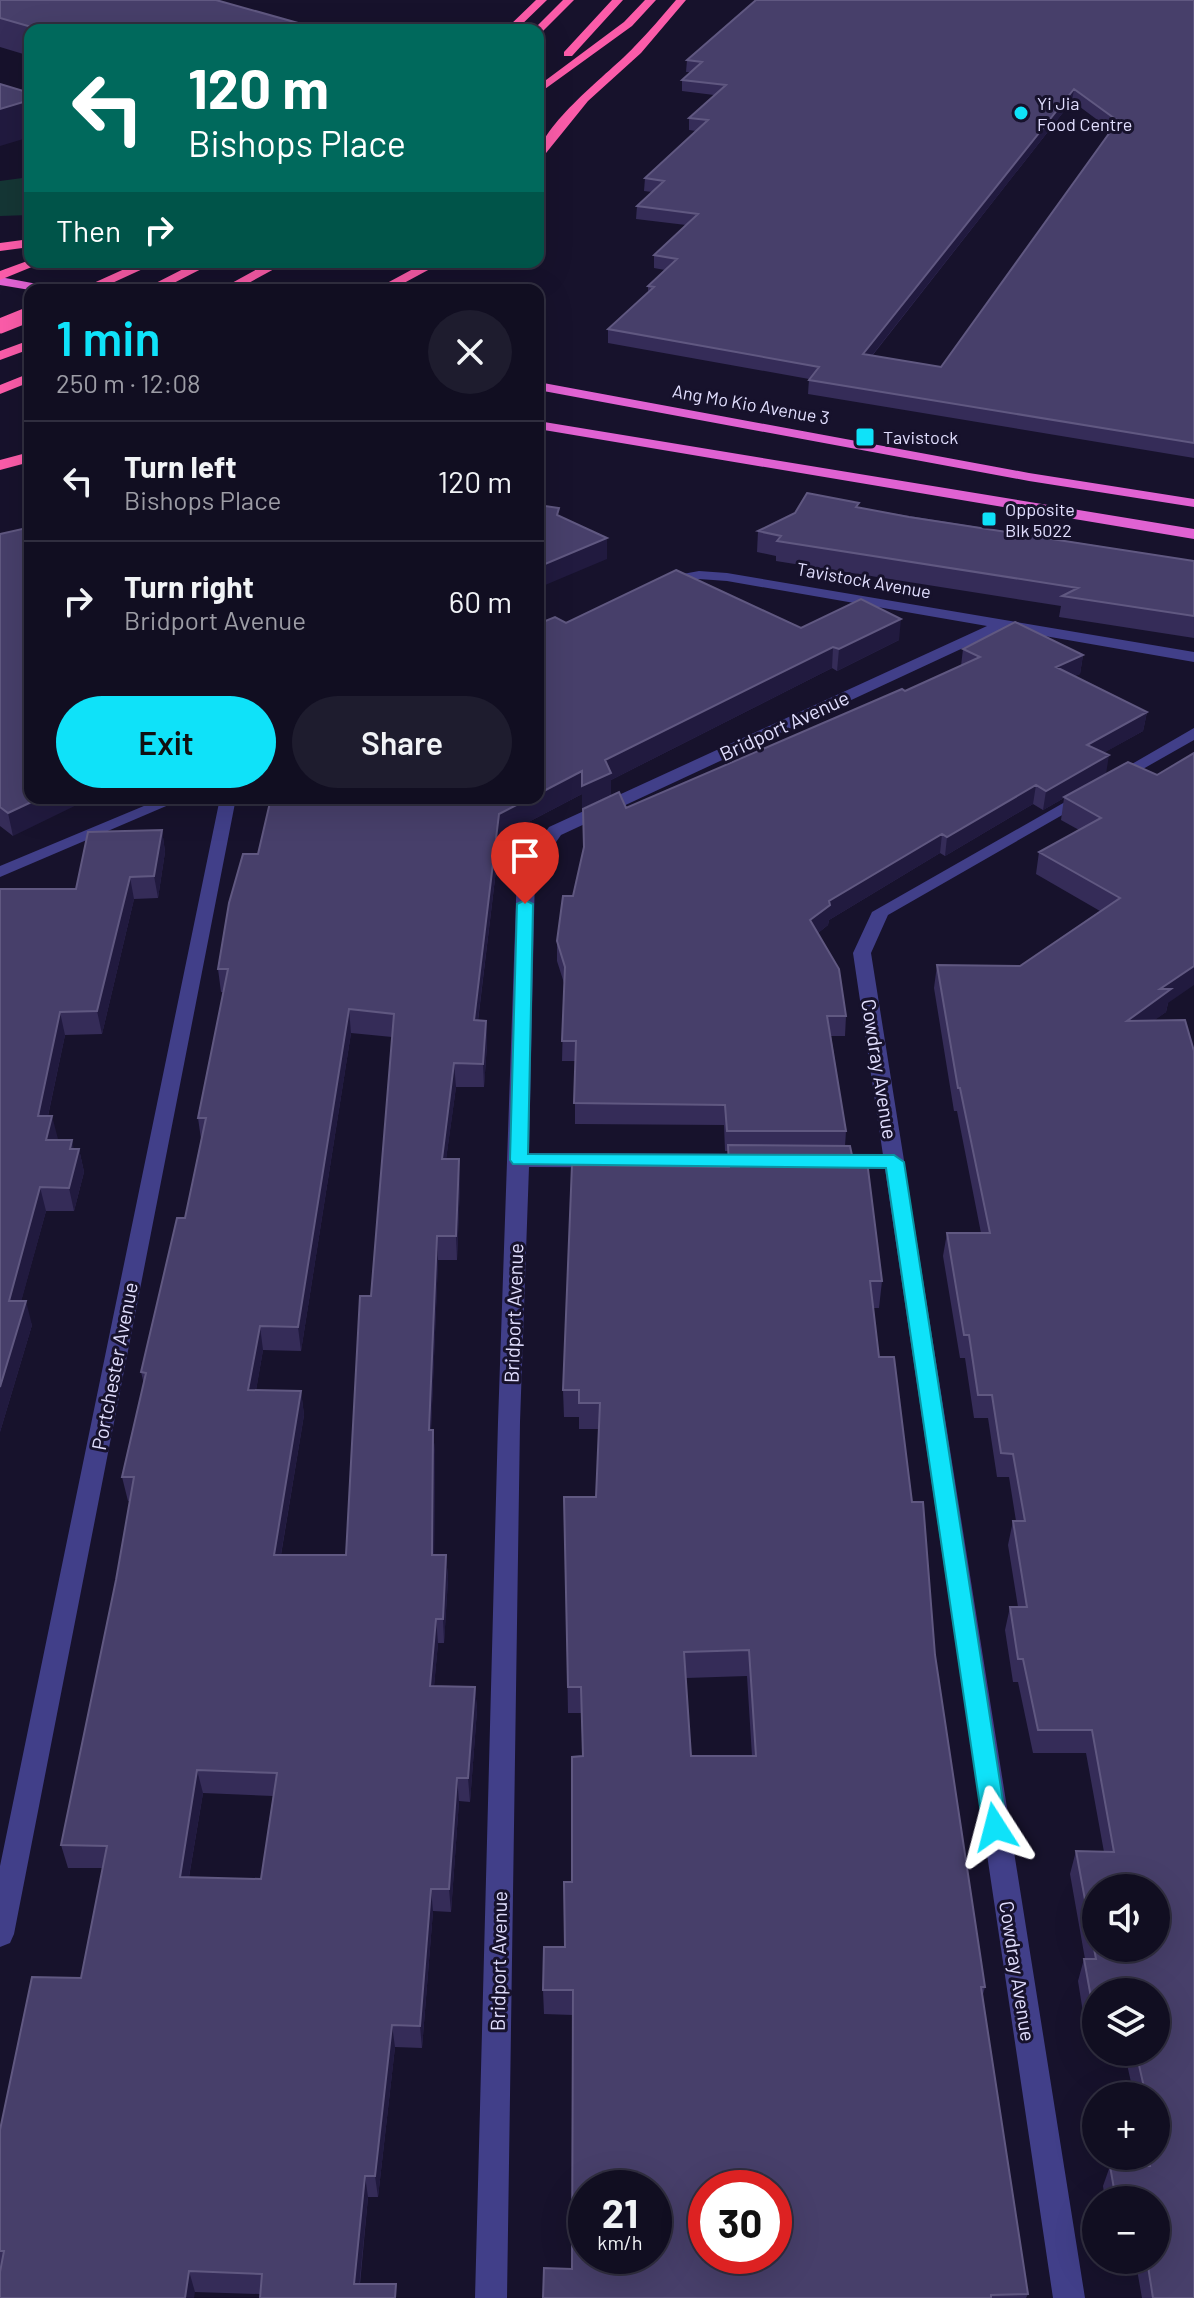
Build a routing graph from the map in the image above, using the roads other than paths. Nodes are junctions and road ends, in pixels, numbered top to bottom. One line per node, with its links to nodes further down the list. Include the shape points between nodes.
1 (542, 0): 6 (highway)
2 (569, 0): 7 (highway)
3 (618, 0): 8 (highway)
4 (651, 0): 9 (highway, via 628,24)
5 (681, 0): 10 (highway)
6 (516, 24)
7 (544, 24)
8 (544, 82)
9 (544, 85)
10 (544, 148)
11 (24, 244): 12 (highway)
12 (0, 247)
13 (24, 268): 19 (highway)
14 (137, 268): 21 (highway)
15 (195, 268): 22 (highway)
16 (268, 268): 23 (highway)
17 (424, 268): 24 (highway)
18 (438, 268): 25 (highway)
19 (0, 278): 20 (highway)
20 (24, 284)
21 (99, 284)
22 (162, 284)
23 (238, 284)
24 (393, 284)
25 (424, 284)
26 (24, 316): 29 (highway, bridge)
27 (0, 319): 28 (highway)
28 (24, 324)
29 (0, 326)
30 (24, 346): 31 (highway)
31 (0, 356)
32 (24, 380): 34 (highway)
33 (544, 387): 38 (highway, Ang Mo Kio Avenue 3)
34 (0, 390)
35 (544, 426): 39 (highway)
36 (24, 459): 37 (highway)
37 (0, 465)
38 (1194, 503)
39 (1194, 534)
40 (647, 590): 41 (street, Tavistock Avenue, via 674,578 727,577)
41 (1003, 624): 42 (street, Tavistock Avenue); 47 (street, Bridport Avenue, via 555,831 526,872)
42 (1194, 657)
43 (1194, 733): 50 (street, Cowdray Avenue, via 881,912 862,953)
44 (163, 804): 46 (street)
45 (227, 804): 51 (street, Portchester Avenue)
46 (0, 872)
47 (519, 1160): 48 (street); 52 (street, Bridport Avenue)
48 (775, 1161)
49 (821, 1161): 50 (street)
50 (894, 1162): 53 (street, Cowdray Avenue)
51 (0, 1934)
52 (491, 2298)
53 (1069, 2298)

